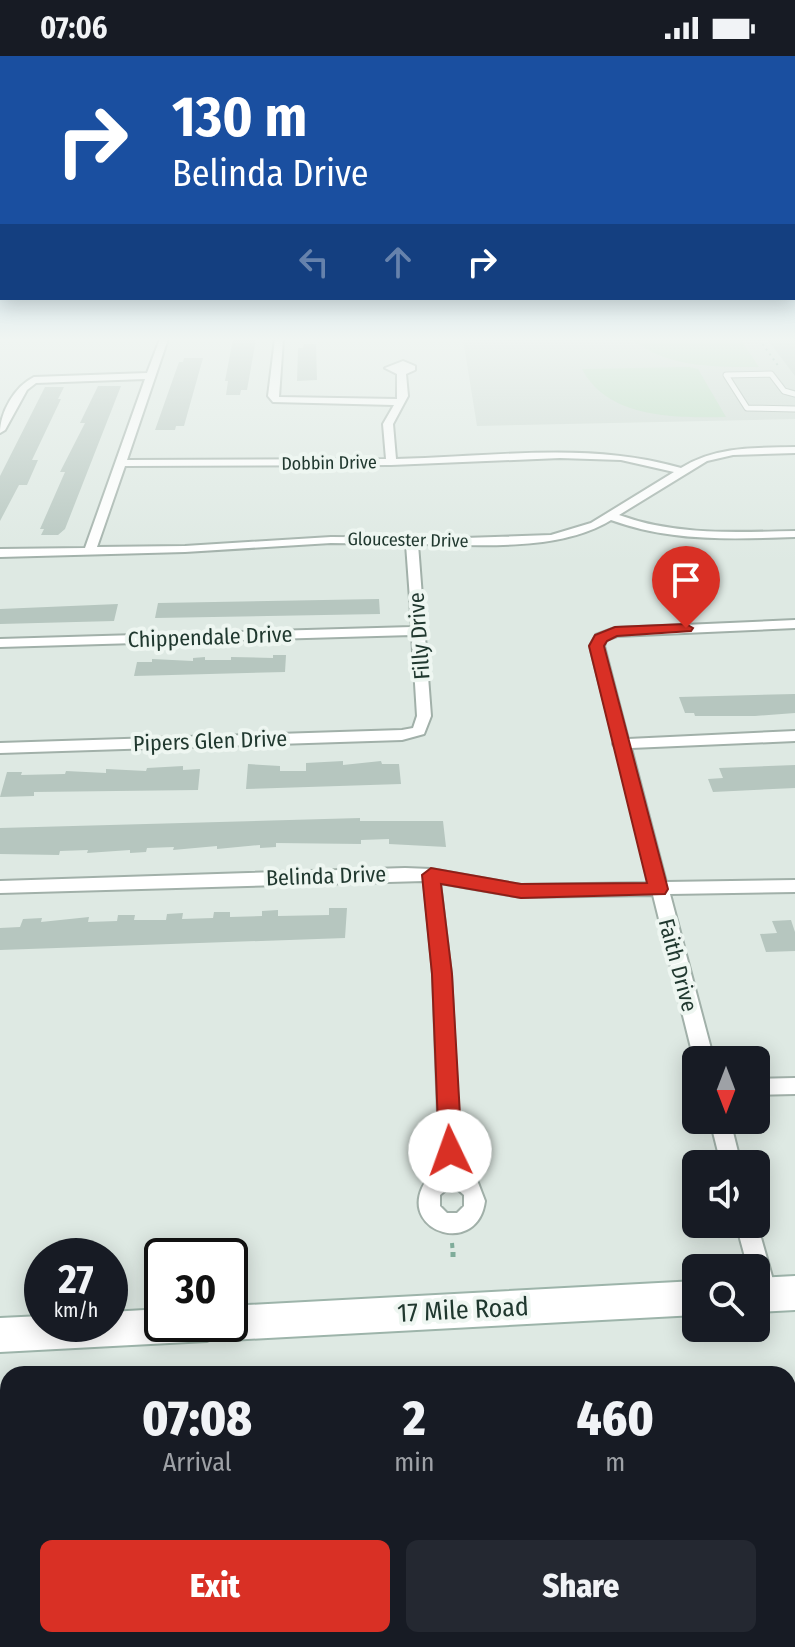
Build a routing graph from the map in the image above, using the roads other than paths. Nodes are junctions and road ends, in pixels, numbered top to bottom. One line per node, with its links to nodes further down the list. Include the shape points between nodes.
1 (138, 413): 5 (street)
2 (394, 413): 4 (street, via 388,424)
3 (795, 450): 6 (street, Gloucester Drive, via 723,454)
4 (391, 462): 5 (street, Dobbin Drive); 6 (street, Dobbin Drive, via 612,454)
5 (119, 463): 10 (street)
6 (681, 471): 7 (street, Gloucester Drive)
7 (610, 516): 8 (street, via 677,535); 9 (street, Gloucester Drive, via 552,538)
8 (795, 534)
9 (412, 540): 10 (street, Gloucester Drive); 13 (street, Filly Drive)
10 (90, 551): 11 (street, Gloucester Drive)
11 (0, 553)
12 (795, 624): 17 (street, Faith Drive, via 615,632 601,638 598,655)
13 (419, 631): 14 (street, Chippendale Drive); 15 (street, Filly Drive, via 424,716)
14 (0, 643)
15 (419, 731): 18 (street, Pipers Glen Drive)
16 (795, 736): 17 (street)
17 (620, 744): 22 (street, Faith Drive)
18 (0, 748)
19 (431, 875): 21 (street, Belinda Drive); 22 (street, Belinda Drive, via 521,891); 26 (street, via 442,974)
20 (795, 886): 22 (street, Belinda Drive)
21 (0, 887)
22 (658, 889): 23 (street, Faith Drive)
23 (700, 1046)
24 (795, 1086): 25 (street)
25 (770, 1087)
26 (451, 1179)
27 (754, 1238): 28 (street)
28 (781, 1294)
29 (682, 1299): 30 (main road, 17 Mile Road)
30 (248, 1322)
31 (144, 1327): 32 (main road)
32 (0, 1335)

